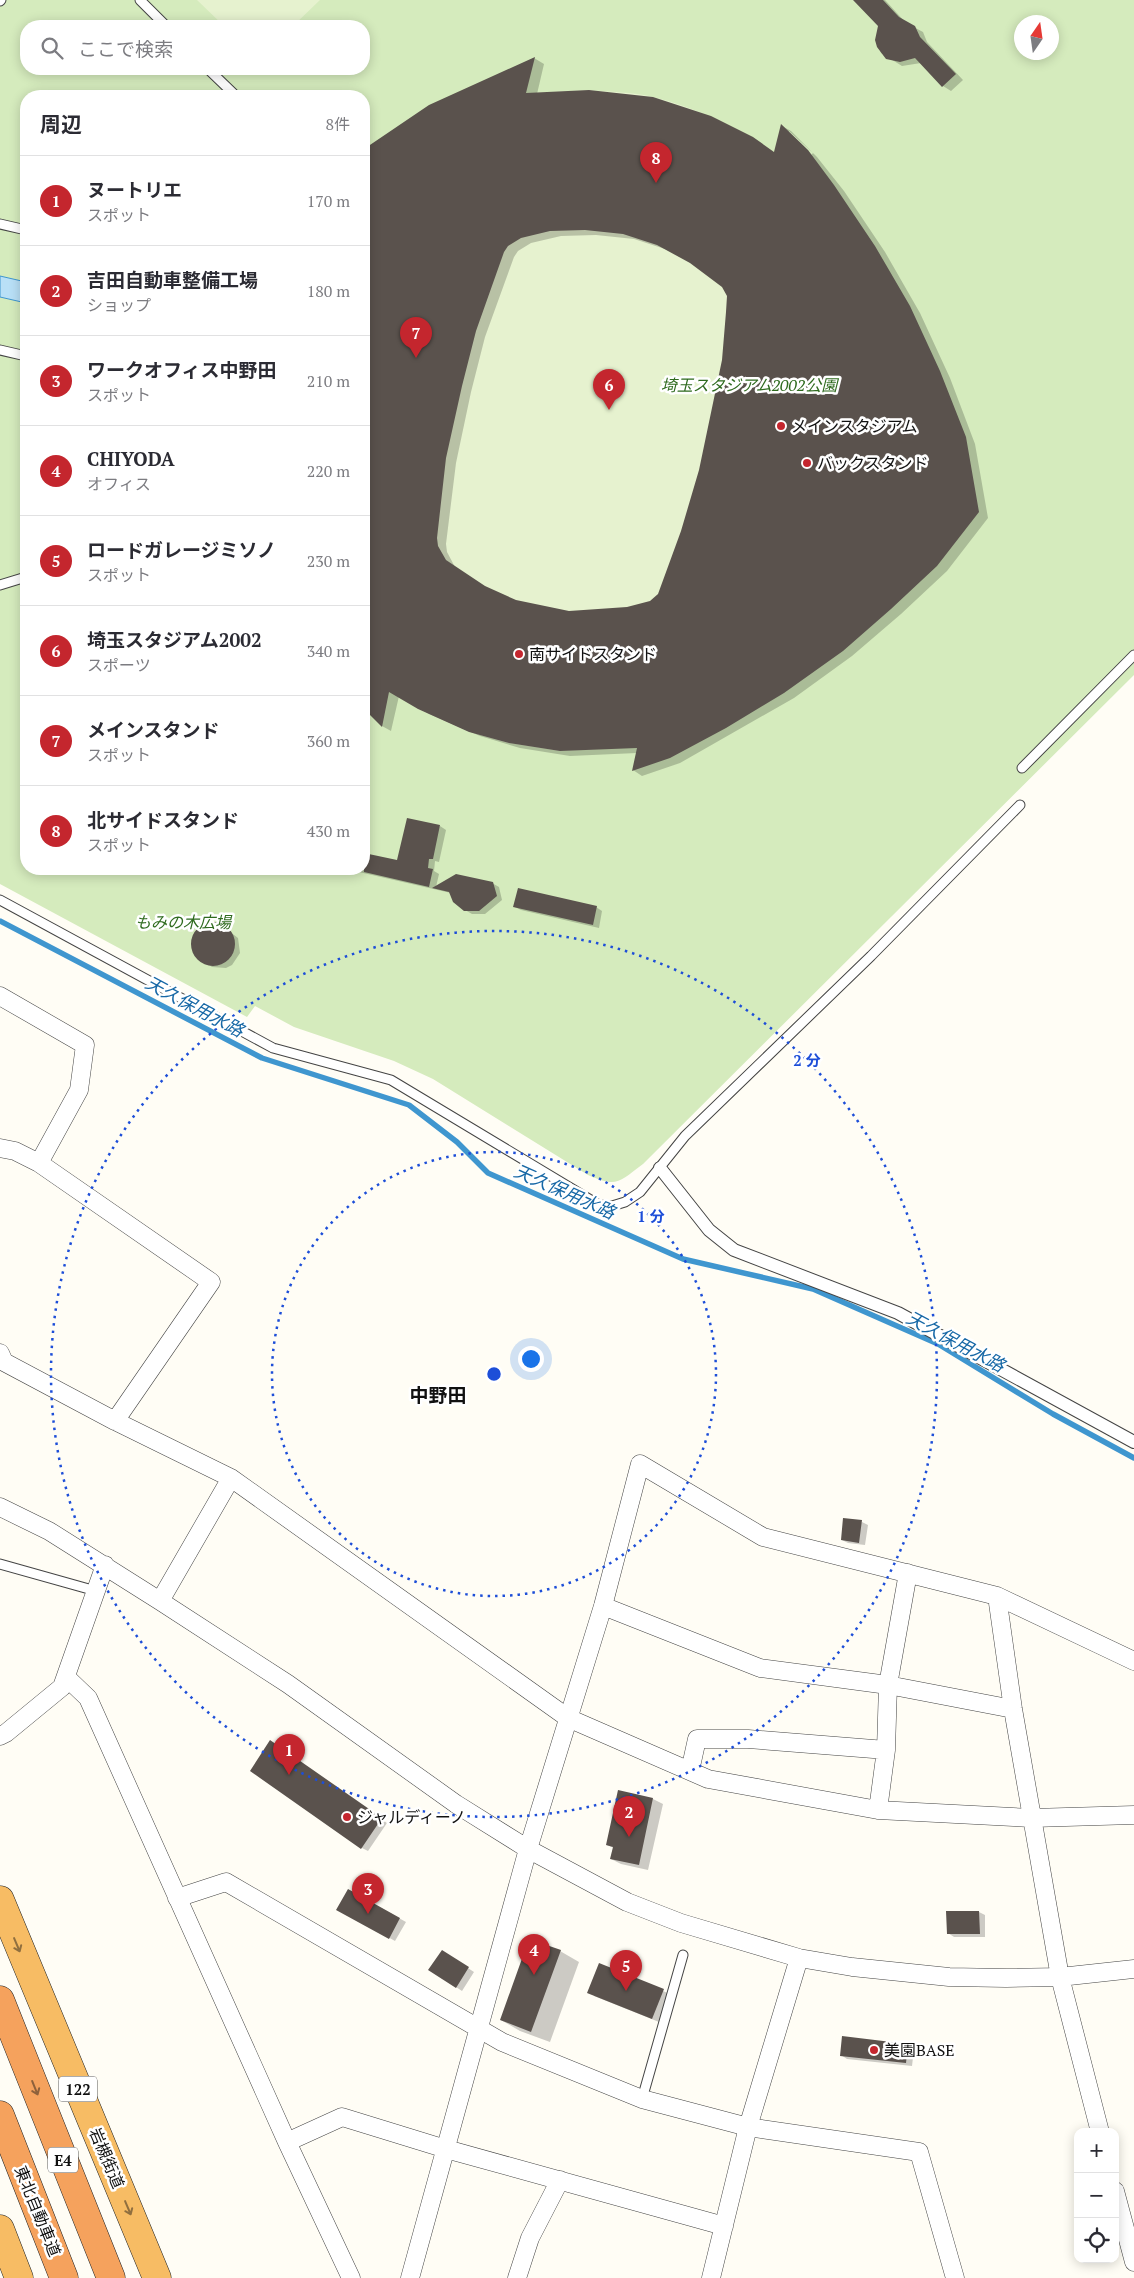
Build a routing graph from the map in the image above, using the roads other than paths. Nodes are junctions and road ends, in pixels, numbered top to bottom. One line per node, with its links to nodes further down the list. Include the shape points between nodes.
1 (140, 0): 2 (lane)
2 (160, 20)
3 (214, 75): 4 (lane)
4 (230, 90)
5 (0, 224): 6 (lane)
6 (20, 229)
7 (0, 350): 8 (lane)
8 (20, 355)
9 (20, 579): 10 (lane)
10 (0, 585)
11 (1134, 655): 12 (lane)
12 (1022, 768)
13 (1020, 805): 18 (lane, via 871,956 685,1136)
14 (0, 900): 18 (lane, via 273,1048 391,1080 599,1205 625,1202 640,1192)
15 (0, 996): 17 (street, via 85,1044 79,1090)
16 (0, 1148): 17 (street, via 15,1151)
17 (39, 1163): 20 (street, via 211,1282)
18 (660, 1168): 21 (street, via 709,1230 734,1250 898,1313)
19 (0, 1353): 20 (street, via 4,1362)
20 (114, 1421): 22 (street)
21 (1134, 1442)
22 (231, 1478): 29 (street); 35 (street)
23 (0, 1507): 25 (street, via 49,1530)
24 (0, 1564): 27 (lane)
25 (105, 1565): 27 (street); 29 (street)
26 (908, 1573): 28 (street); 30 (street, via 763,1537 640,1464); 33 (street)
27 (96, 1591): 32 (street)
28 (997, 1596): 31 (street); 34 (street)
29 (160, 1601): 42 (street, via 288,1684 456,1804)
30 (603, 1606): 33 (street, via 760,1668); 35 (street)
31 (1134, 1661)
32 (66, 1676): 36 (street, via 62,1687); 43 (street, via 88,1698)
33 (888, 1685): 34 (street); 37 (street)
34 (1013, 1709): 41 (street)
35 (568, 1718): 38 (street); 42 (street)
36 (0, 1736)
37 (886, 1750): 38 (street, via 748,1739 697,1739); 39 (street)
38 (690, 1771): 39 (street, via 708,1779)
39 (878, 1810): 41 (street)
40 (1134, 1815): 41 (street)
41 (1032, 1818): 48 (street)
42 (528, 1849): 46 (street, via 627,1902); 50 (street)
43 (177, 1898): 50 (street, via 226,1882); 55 (street)
44 (0, 1900): 65 (highway, 岩槻街道 / 122, one-way to 65)
45 (683, 1955): 51 (lane)
46 (799, 1958): 48 (street, via 949,1977); 53 (street)
47 (1134, 1969): 48 (street)
48 (1060, 1977): 54 (street)
49 (0, 2000): 64 (highway, E4, one-way to 64)
50 (479, 2028): 51 (street, via 502,2042); 56 (street)
51 (642, 2099): 53 (street)
52 (0, 2115): 63 (highway, 東北自動車道 / E4)
53 (748, 2127): 59 (street); 70 (street, via 919,2152)
54 (1099, 2128)
55 (287, 2142): 56 (street, via 342,2117); 66 (street)
56 (446, 2149): 57 (street); 67 (street)
57 (560, 2180): 59 (street); 68 (street, via 530,2238)
58 (1119, 2206): 61 (street)
59 (724, 2226): 69 (street)
60 (0, 2228): 62 (highway)
61 (1134, 2262)
62 (19, 2278)
63 (64, 2278)
64 (111, 2278)
65 (157, 2278)
66 (351, 2278)
67 (410, 2278)
68 (516, 2278)
69 (712, 2278)
70 (955, 2278)

